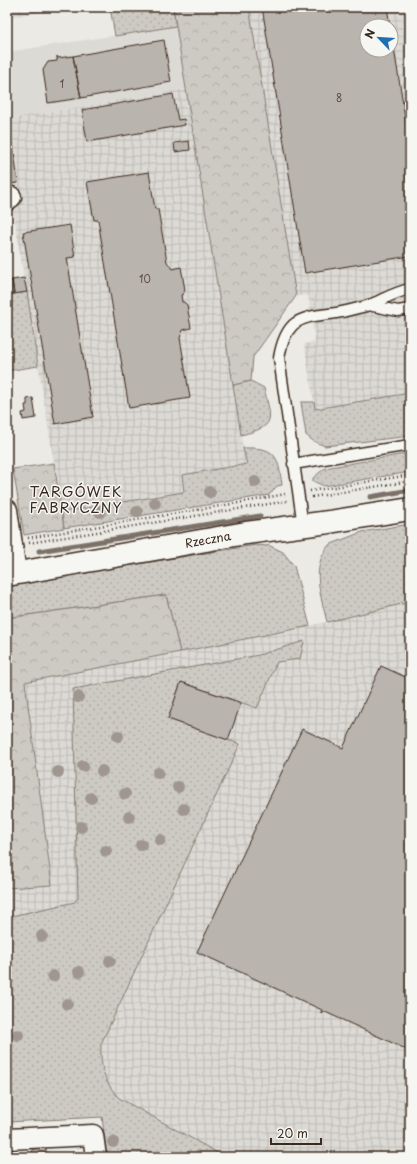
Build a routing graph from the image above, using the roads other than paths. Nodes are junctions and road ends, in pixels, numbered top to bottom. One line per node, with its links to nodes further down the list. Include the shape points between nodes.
1 (410, 289): 2 (lane)
2 (368, 305): 3 (lane, via 398,311); 5 (lane, via 302,319 286,334 279,358)
3 (410, 309)
4 (410, 445): 5 (lane)
5 (293, 464): 8 (lane)
6 (410, 509): 8 (street, Rzeczna)
7 (7, 510): 9 (street, via 12,543)
8 (303, 526): 9 (street, Rzeczna, via 246,533)
9 (12, 574)
10 (7, 1139): 11 (street, via 93,1135)
11 (96, 1157)

